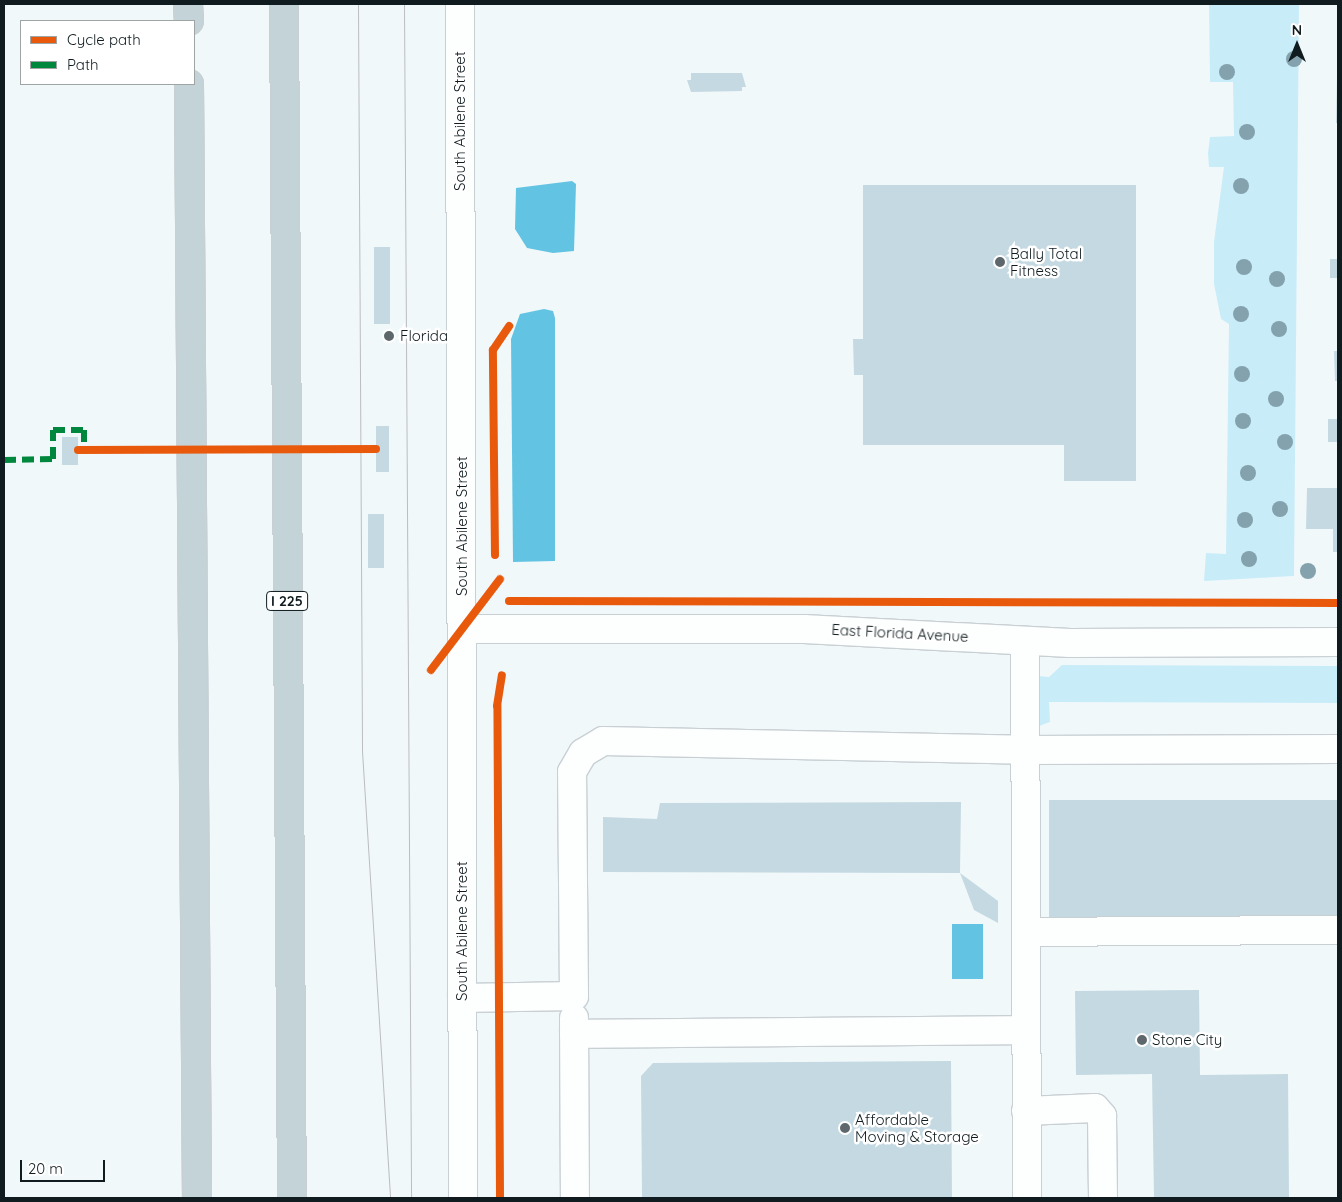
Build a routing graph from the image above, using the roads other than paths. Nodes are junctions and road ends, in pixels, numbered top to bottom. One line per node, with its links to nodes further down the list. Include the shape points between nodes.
1 (188, 4): 4 (highway)
2 (284, 4): 19 (highway, I 225)
3 (460, 4): 6 (street, South Abilene Street)
4 (188, 20)
5 (189, 85): 18 (highway)
6 (462, 629): 7 (street, East Florida Avenue, via 804,629); 14 (street, South Abilene Street)
7 (1025, 641): 8 (street, East Florida Avenue); 10 (street)
8 (1338, 642)
9 (1338, 749): 10 (street)
10 (1024, 750): 12 (street); 13 (street, via 603,741 583,753 572,772)
11 (1338, 930): 12 (street)
12 (1026, 932): 15 (street)
13 (574, 996): 14 (street); 16 (street)
14 (462, 998): 20 (street, South Abilene Street)
15 (1026, 1030): 16 (street); 17 (street)
16 (574, 1034): 21 (street)
17 (1026, 1111): 22 (street); 23 (street, via 1095,1108 1102,1116)
18 (197, 1198)
19 (292, 1198)
20 (463, 1198)
21 (575, 1198)
22 (1027, 1198)
23 (1103, 1198)

